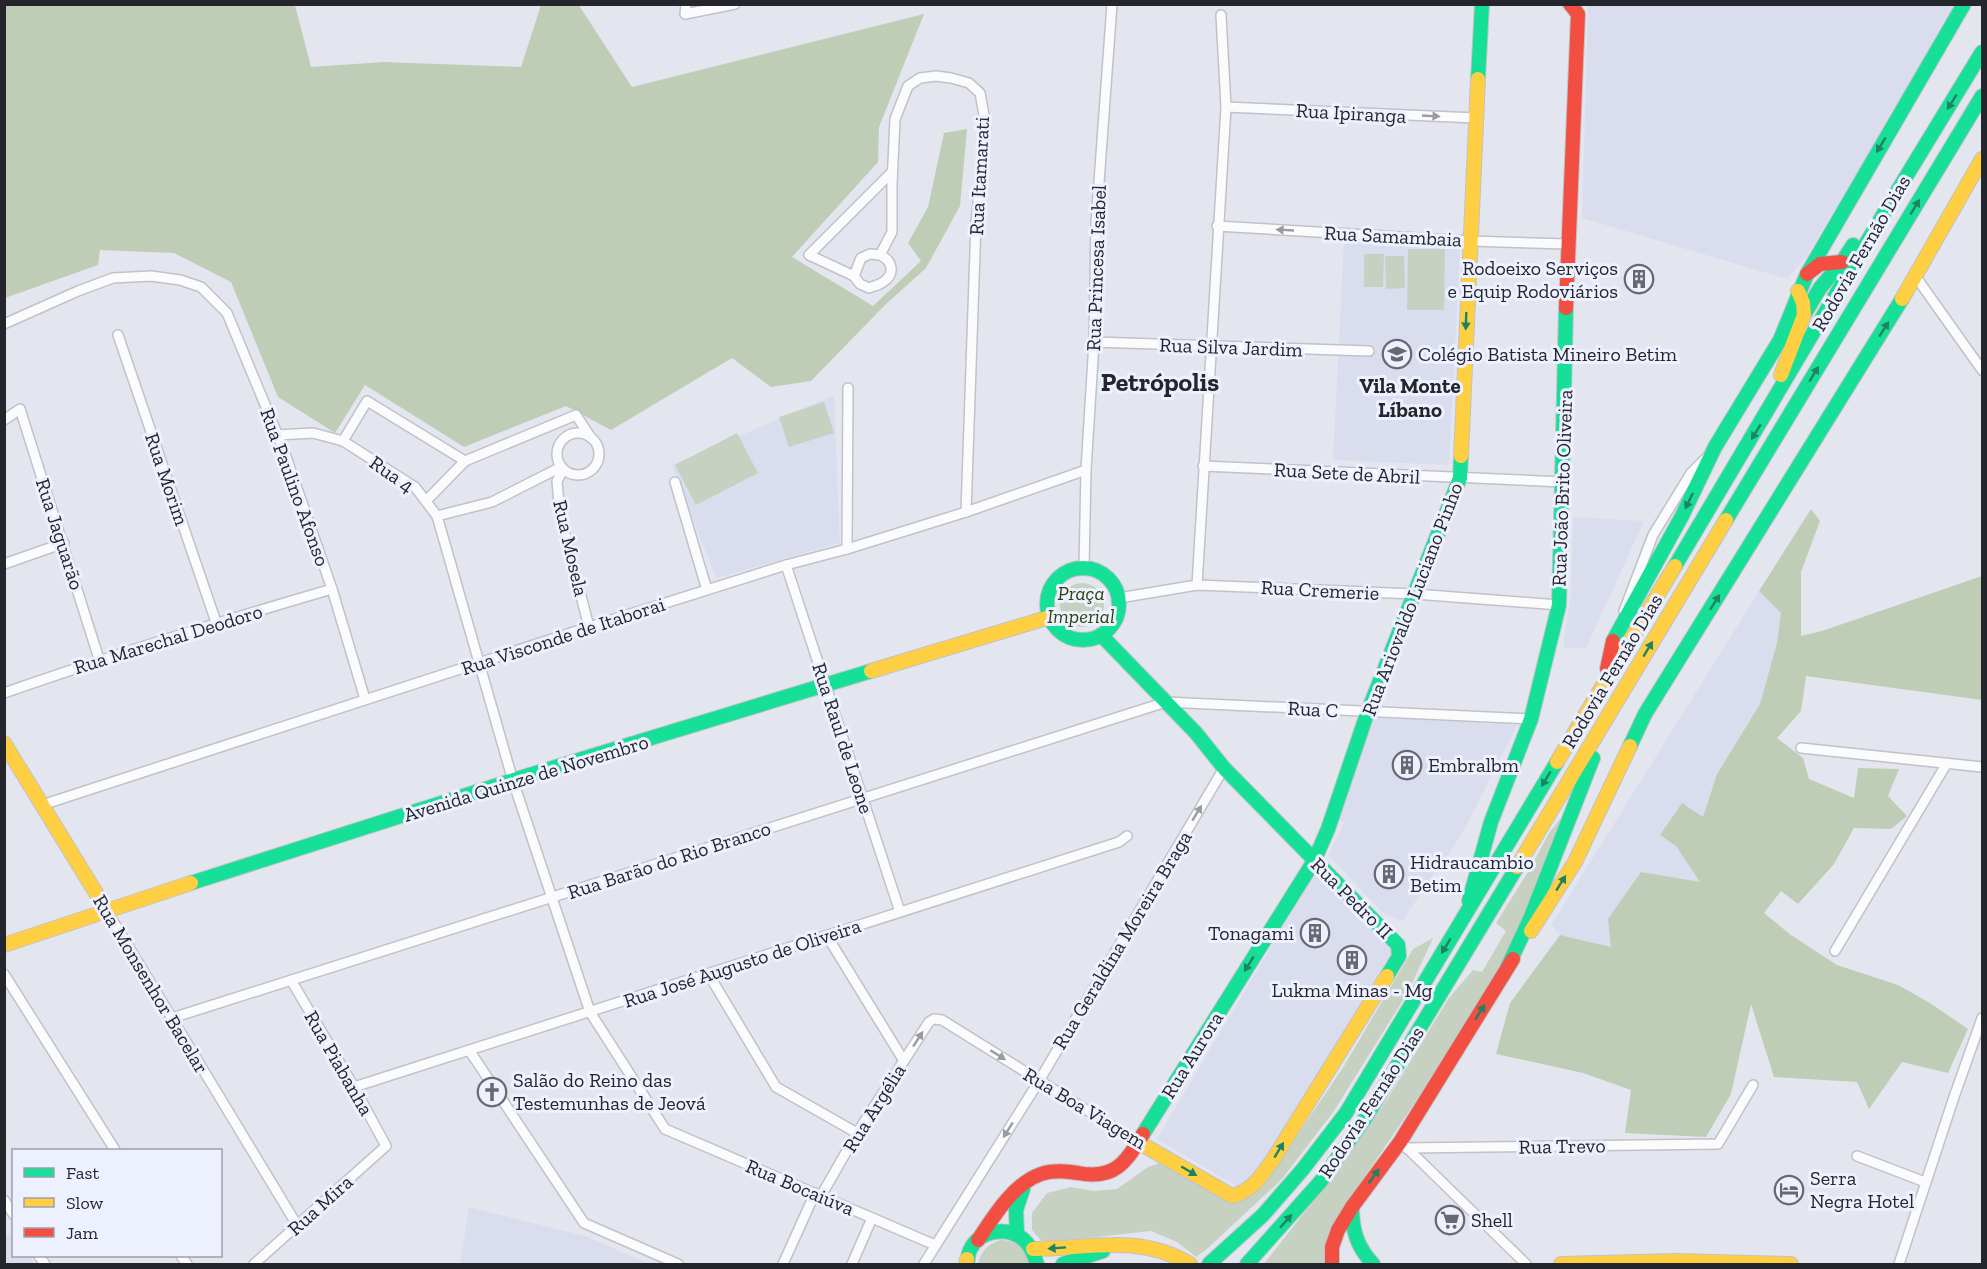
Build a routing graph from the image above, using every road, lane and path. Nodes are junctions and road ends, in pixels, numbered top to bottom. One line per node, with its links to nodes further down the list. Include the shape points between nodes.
1 (735, 4): 6 (street)
2 (1112, 4): 27 (street, Rua Princesa Isabel, via 1096,213)
3 (1482, 4): 11 (main road, Rua Ariovaldo Luciano Pinho)
4 (1964, 4): 20 (main road, Rodovia Fernão Dias, one-way to 20)
5 (1574, 9): 17 (main road, Rua João Brito Oliveira)
6 (685, 10)
7 (1221, 15): 10 (street)
8 (1983, 52): 14 (main road, Rodovia Fernão Dias, one-way to 14)
9 (1983, 96): 64 (main road, Rodovia Fernão Dias, one-way to 9)
10 (1226, 107): 11 (street, Rua Ipiranga, one-way to 11); 15 (street)
11 (1476, 118): 16 (main road, Rua Ariovaldo Luciano Pinho)
12 (1983, 159): 22 (main road)
13 (892, 172): 18 (street, Rua Itamarati, via 892,232); 21 (street, via 809,255); 45 (street, Rua Itamarati, via 895,119 908,86 920,78 951,78 969,83 980,93 986,126 976,222)
14 (1890, 203): 19 (main road, via 1872,213); 32 (main road, Rodovia Fernão Dias)
15 (1217, 226): 16 (street, Rua Samambaia, one-way to 15); 28 (street)
16 (1470, 241): 17 (street, Rua Samambaia); 41 (main road, Rua Ariovaldo Luciano Pinho, one-way to 41)
17 (1568, 244): 43 (main road, Rua João Brito Oliveira)
18 (880, 255): 21 (street, via 861,258); 21 (street, via 891,264 884,282 869,288)
19 (1842, 262): 20 (main road, via 1820,264); 24 (main road)
20 (1807, 274): 23 (main road, Rodovia Fernão Dias)
21 (854, 276)
22 (1916, 277): 30 (street); 89 (main road, one-way to 22, via 1575,861 1645,714)
23 (1798, 291): 24 (main road); 65 (main road, Rodovia Fernão Dias, via 1780,340 1715,447 1613,641)
24 (1804, 315): 32 (main road)
25 (4, 324): 34 (street, Rua Paulino Afonso, via 113,278 151,276 201,287 227,313)
26 (118, 335): 59 (street, Rua Morim)
27 (1094, 342): 28 (street, Rua Silva Jardim); 40 (street, Rua Princesa Isabel)
28 (1210, 347): 29 (street, Rua Silva Jardim); 38 (street)
29 (1369, 351)
30 (1983, 370)
31 (848, 388): 48 (street)
32 (1774, 402): 65 (main road, Rodovia Fernão Dias, one-way to 65)
33 (4, 420): 47 (street, Rua Jaguarão, via 20,409)
34 (278, 435): 36 (street, Rua 4, via 313,433); 53 (street, Rua Paulino Afonso)
35 (591, 438): 37 (street, via 576,415); 39 (street, via 577,434 564,438 557,450); 39 (street, via 599,456 594,468 576,475)
36 (343, 441): 37 (street, via 366,401); 44 (street, Rua 4, via 415,487)
37 (465, 461): 44 (street)
38 (1203, 466): 41 (street, Rua Sete de Abril); 52 (street)
39 (562, 468): 46 (street, via 492,502); 60 (street, Rua Mosela, via 557,481 560,515)
40 (1086, 471): 45 (street, Rua Visconde de Itaborai); 51 (street, Rua Princesa Isabel)
41 (1460, 478): 43 (street, Rua Sete de Abril); 55 (main road, Rua Ariovaldo Luciano Pinho)
42 (675, 482): 54 (street)
43 (1563, 482): 57 (main road, Rua João Brito Oliveira)
44 (426, 501): 46 (street, Rua 4)
45 (966, 512): 48 (street, Rua Visconde de Itaborai)
46 (437, 516): 63 (street)
47 (64, 543): 49 (street); 62 (street, Rua Jaguarão)
48 (847, 549): 50 (street, Rua Visconde de Itaborai)
49 (4, 564)
50 (786, 565): 54 (street, Rua Visconde de Itaborai); 66 (street, Rua Raul de Leone)
51 (1084, 568): 56 (main road, via 1107,577); 58 (main road, via 1072,569 1053,583 1048,594)
52 (1197, 585): 55 (street, Rua Cremerie); 56 (street, Rua Cremerie)
53 (332, 589): 59 (street, Rua Marechal Deodoro); 68 (street, Rua Paulino Afonso)
54 (707, 590): 60 (street, Rua Visconde de Itaborai)
55 (1415, 594): 57 (street, Rua Cremerie); 70 (main road, Rua Ariovaldo Luciano Pinho)
56 (1119, 598): 61 (main road, via 1116,619)
57 (1559, 605): 71 (main road, Rua João Brito Oliveira)
58 (1050, 617): 61 (main road, via 1066,635 1084,639); 66 (main road, Avenida Quinze de Novembro)
59 (216, 622): 62 (street, Rua Marechal Deodoro)
60 (589, 627): 63 (street, Rua Visconde de Itaborai)
61 (1101, 635): 69 (main road, Rua Pedro II)
62 (99, 659): 67 (street, Rua Marechal Deodoro)
63 (478, 663): 68 (street, Rua Visconde de Itaborai); 77 (street)
64 (1634, 672): 89 (main road, via 1586,772 1530,919); 130 (main road, Rodovia Fernão Dias, one-way to 64, via 1321,1181 1366,1117)
65 (1605, 682): 84 (main road, Rodovia Fernão Dias, one-way to 84)
66 (826, 684): 77 (main road, Avenida Quinze de Novembro); 78 (street, Rua Raul de Leone)
67 (4, 693)
68 (365, 699): 79 (street, Rua Visconde de Itaborai)
69 (1167, 702): 70 (street, Rua C); 76 (main road, Rua Pedro II); 78 (street, Rua Barão do Rio Branco)
70 (1368, 711): 71 (street, Rua C); 81 (main road, Rua Ariovaldo Luciano Pinho)
71 (1531, 719): 84 (main road, Rua João Brito Oliveira, via 1491,822)
72 (4, 743): 79 (main road, Rua Monsenhor Bacelar)
73 (1801, 748): 74 (street)
74 (1947, 763): 75 (street); 88 (street)
75 (1983, 767)
76 (1224, 768): 81 (main road, Rua Pedro II); 99 (street, Rua Geraldina Moreira Braga, one-way to 76)
77 (513, 781): 82 (street); 83 (main road, Avenida Quinze de Novembro)
78 (863, 797): 82 (street, Rua Barão do Rio Branco); 85 (street, Rua Raul de Leone)
79 (42, 805): 83 (main road, Rua Monsenhor Bacelar)
80 (1127, 836): 85 (street, Rua José Augusto de Oliveira, via 1119,842)
81 (1314, 861): 103 (main road, Rua Aurora, one-way to 103); 110 (main road, Rua Pedro II, one-way to 81, via 1253,1188 1274,1158 1399,956 1398,945)
82 (553, 898): 92 (street, Rua Barão do Rio Branco); 93 (street)
83 (107, 911): 87 (main road, Avenida Quinze de Novembro); 94 (street, Rua Monsenhor Bacelar)
84 (1466, 911): 129 (main road, Rodovia Fernão Dias, one-way to 129, via 1346,1113 1263,1215)
85 (900, 912): 86 (street, Rua José Augusto de Oliveira)
86 (826, 936): 91 (street, Rua José Augusto de Oliveira); 98 (street)
87 (4, 945)
88 (1835, 951)
89 (1507, 968): 104 (main road, one-way to 89)
90 (4, 974): 106 (street)
91 (709, 975): 93 (street, Rua José Augusto de Oliveira); 102 (street, via 776,1087)
92 (291, 981): 94 (street, Rua Barão do Rio Branco); 101 (street, Rua Piabanha)
93 (590, 1012): 97 (street, Rua José Augusto de Oliveira); 111 (street, Rua Bocaiúva, via 665,1129)
94 (172, 1018): 114 (street, Rua Monsenhor Bacelar)
95 (1982, 1019): 109 (street)
96 (929, 1022): 98 (street, Rua Argélia, one-way to 96); 99 (street, Rua Boa Viagem, one-way to 99, via 942,1020)
97 (469, 1050): 101 (street, Rua José Augusto de Oliveira); 122 (street, via 584,1223)
98 (904, 1060): 102 (street, Rua Argélia)
99 (1039, 1081): 103 (street, Rua Boa Viagem); 117 (street, Rua Geraldina Moreira Braga, one-way to 117)
100 (1753, 1085): 104 (street, Rua Trevo, via 1718,1144)
101 (354, 1087): 105 (street, Rua Piabanha)
102 (857, 1133): 111 (street, Rua Argélia)
103 (1138, 1142): 108 (main road, Rua Aurora, via 1130,1157 1106,1175 1058,1171); 110 (main road, Rua Boa Viagem, one-way to 110, via 1232,1196)
104 (1403, 1145): 112 (main road, one-way to 104); 133 (street)
105 (386, 1146): 114 (street, Rua Mira)
106 (114, 1149)
107 (1857, 1156): 109 (street)
108 (1028, 1180): 115 (main road, via 1016,1210); 116 (main road, Rua Aurora, via 1002,1206)
109 (1925, 1182): 136 (street)
110 (1242, 1194)
111 (818, 1195): 113 (street, Rua Bocaiúva); 123 (street, Rua Argélia)
112 (1352, 1207): 131 (main road, via 1338,1230); 132 (main road, via 1353,1234)
113 (872, 1218): 117 (street, Rua Bocaiúva); 124 (street)
114 (297, 1225): 121 (street, Rua Mira)
115 (1017, 1234): 116 (main road, via 996,1231); 119 (main road)
116 (977, 1242): 120 (main road, Rua Aurora)
117 (935, 1245): 125 (street, Rua Geraldina Moreira Braga)
118 (1124, 1246): 119 (main road, one-way to 119); 127 (main road); 128 (main road, via 1160,1248)
119 (1033, 1249): 126 (main road)
120 (967, 1263)
121 (254, 1264)
122 (678, 1264)
123 (783, 1264)
124 (852, 1264)
125 (924, 1264)
126 (1037, 1264)
127 (1063, 1264)
128 (1190, 1264)
129 (1209, 1264)
130 (1247, 1264)
131 (1332, 1264)
132 (1373, 1264)
133 (1526, 1264)
134 (1561, 1264): 135 (main road, via 1652,1260)
135 (1791, 1264)
136 (1899, 1264)

